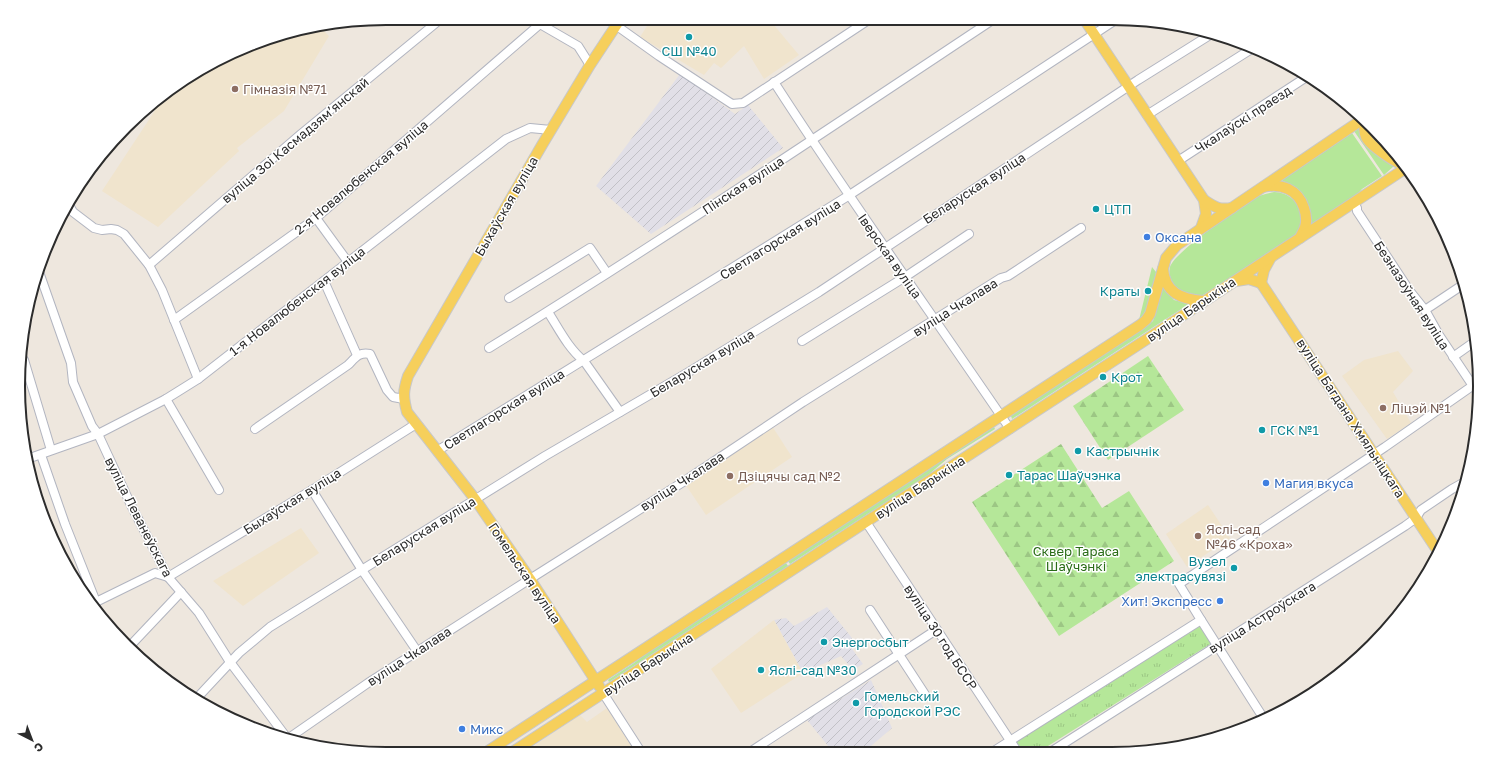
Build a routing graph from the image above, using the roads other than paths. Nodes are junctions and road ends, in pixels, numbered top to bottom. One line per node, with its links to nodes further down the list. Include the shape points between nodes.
1 (433, 25): 39 (street, вуліца Зоі Касмадзямʼянскай)
2 (533, 25): 31 (street, 2-я Новалюбенская вуліца)
3 (544, 25): 13 (street, via 578,46)
4 (617, 25): 13 (main road, Быхаўская вуліца)
5 (623, 25): 15 (street, via 659,56 732,104 743,103)
6 (860, 25): 15 (street)
7 (985, 25): 21 (street, Пінская вуліца)
8 (1088, 25): 10 (main road)
9 (1108, 25): 10 (street, Светлагорская вуліца)
10 (1094, 34): 16 (main road); 26 (street, Светлагорская вуліца)
11 (1207, 38): 16 (street, Беларуская вуліца)
12 (1248, 51): 17 (street)
13 (590, 65): 20 (main road, Быхаўская вуліца)
14 (1303, 80): 23 (street, Чкалаўскі праезд)
15 (774, 82): 21 (street, Іверская вуліца)
16 (1129, 86): 17 (main road); 36 (street, Беларуская вуліца)
17 (1147, 115): 23 (main road)
18 (1358, 122): 25 (main road, вуліца Барыкіна)
19 (1364, 128): 22 (main road, via 1368,141)
20 (551, 130): 38 (street, 1-я Новалюбенская вуліца, via 530,128 506,139); 65 (main road, Быхаўская вуліца, via 408,376)
21 (811, 140): 26 (street, Іверская вуліца); 41 (street, Пінская вуліца)
22 (1392, 159)
23 (1178, 161): 27 (main road)
24 (1401, 170): 28 (main road, вуліца Барыкіна)
25 (1261, 187): 29 (main road, вуліца Барыкіна); 35 (main road, via 1279,185 1293,192 1302,201 1306,218)
26 (848, 196): 36 (street, Іверская вуліца); 59 (street, Светлагорская вуліца)
27 (1204, 200): 29 (main road, via 1215,208); 33 (main road, via 1206,214)
28 (1356, 207): 35 (main road, вуліца Барыкіна, via 1327,220); 50 (street, Безназоўная вуліца)
29 (1232, 208): 33 (main road, вуліца Барыкіна)
30 (71, 209): 39 (street, via 94,228 111,228 124,234)
31 (316, 218): 38 (street); 52 (street, 2-я Новалюбенская вуліца)
32 (1081, 228): 53 (street, вуліца Чкалава)
33 (1202, 228): 40 (main road, вуліца Барыкіна, via 1177,245)
34 (970, 234): 42 (street)
35 (1300, 238): 37 (main road, вуліца Барыкіна)
36 (885, 247): 42 (street, Іверская вуліца); 66 (street, Беларуская вуліца, via 820,292)
37 (1274, 255): 45 (main road, вуліца Барыкіна); 46 (main road, via 1264,270)
38 (348, 262): 44 (street, 1-я Новалюбенская вуліца)
39 (149, 264): 52 (street)
40 (1163, 266): 49 (main road, via 1166,282 1176,295); 67 (main road, вуліца Барыкіна, via 1152,309 1146,320)
41 (608, 273): 48 (street, via 590,248); 51 (street, Пінская вуліца)
42 (905, 277): 53 (street, Іверская вуліца); 54 (street)
43 (41, 279): 71 (street, вуліца Леванеўскага, via 71,363 73,382)
44 (324, 281): 57 (street); 61 (street, 1-я Новалюбенская вуліца)
45 (1232, 282): 46 (main road, via 1249,279); 49 (main road, вуліца Барыкіна)
46 (1261, 283): 74 (main road, вуліца Багдана Хмяльніцкага)
47 (1459, 287): 50 (street)
48 (509, 298)
49 (1203, 301): 69 (main road, вуліца Барыкіна)
50 (1425, 310): 58 (street, Безназоўная вуліца)
51 (548, 312): 56 (street, Пінская вуліца); 59 (street, via 577,355)
52 (174, 320): 61 (street)
53 (934, 320): 67 (street, Іверская вуліца); 86 (street, вуліца Чкалава)
54 (802, 341)
55 (1470, 345): 58 (street)
56 (489, 348)
57 (358, 355): 65 (street, via 370,354 387,390 393,397); 70 (street, via 348,365)
58 (1453, 357): 62 (street, Безназоўная вуліца)
59 (584, 360): 66 (street); 73 (street, Светлагорская вуліца)
60 (26, 366): 72 (street)
61 (198, 379): 64 (street, 1-я Новалюбенская вуліца)
62 (1473, 380)
63 (1473, 386): 74 (street)
64 (166, 399): 71 (street, 1-я Новалюбенская вуліца); 78 (street)
65 (404, 399): 68 (main road, Гомельская вуліца, via 407,412)
66 (620, 412): 80 (street, Беларуская вуліца)
67 (1001, 416): 69 (street, Іверская вуліца); 98 (main road, вуліца Барыкіна)
68 (416, 424): 73 (main road, Гомельская вуліца); 79 (street, Быхаўская вуліца)
69 (1010, 428): 82 (main road, вуліца Барыкіна)
70 (255, 429)
71 (98, 434): 72 (street, 1-я Новалюбенская вуліца); 85 (street, вуліца Леванеўскага)
72 (51, 450): 75 (street, 1-я Новалюбенская вуліца)
73 (437, 451): 80 (main road, Гомельская вуліца)
74 (1374, 454): 81 (main road, вуліца Багдана Хмяльніцкага); 91 (street, via 1179,584)
75 (41, 455): 76 (street, 1-я Новалюбенская вуліца); 88 (street)
76 (32, 457)
77 (1459, 485): 81 (street, вуліца Астроўскага, via 1422,510)
78 (219, 490)
79 (312, 490): 84 (street); 85 (street, Быхаўская вуліца)
80 (474, 499): 84 (street, Беларуская вуліца); 86 (main road, Гомельская вуліца)
81 (1416, 518): 83 (main road, вуліца Багдана Хмяльніцкага); 94 (street, вуліца Астроўскага)
82 (866, 522): 92 (street, вуліца 30 год БССР); 99 (main road, вуліца Барыкіна)
83 (1435, 547)
84 (362, 570): 95 (street); 97 (street, Беларуская вуліца, via 270,628)
85 (168, 577): 87 (street, вуліца Леванеўскага); 89 (street, via 155,573)
86 (530, 579): 95 (street, вуліца Чкалава); 98 (main road, Гомельская вуліца)
87 (181, 592): 93 (street); 97 (street, вуліца Леванеўскага, via 199,613)
88 (95, 599)
89 (97, 602)
90 (870, 610): 96 (street)
91 (1201, 620): 94 (street); 105 (street)
92 (936, 630): 96 (street); 105 (street, вуліца 30 год БССР)
93 (133, 643)
94 (1217, 646): 102 (street); 112 (street, вуліца Астроўскага)
95 (417, 651): 104 (street, вуліца Чкалава)
96 (900, 654): 101 (street); 109 (street)
97 (230, 662): 100 (street, Беларуская вуліца); 103 (street, вуліца Леванеўскага)
98 (595, 681): 99 (main road, Гомельская вуліца); 106 (main road, вуліца Барыкіна)
99 (603, 694): 107 (main road, вуліца Барыкіна); 108 (street, Гомельская вуліца)
100 (199, 695)
101 (926, 696)
102 (1261, 715)
103 (281, 731)
104 (293, 735)
105 (1010, 741): 110 (street); 111 (street, вуліца 30 год БССР)
106 (494, 747)
107 (521, 747)
108 (638, 747)
109 (758, 747)
110 (1000, 747)
111 (1014, 747)
112 (1058, 747)

